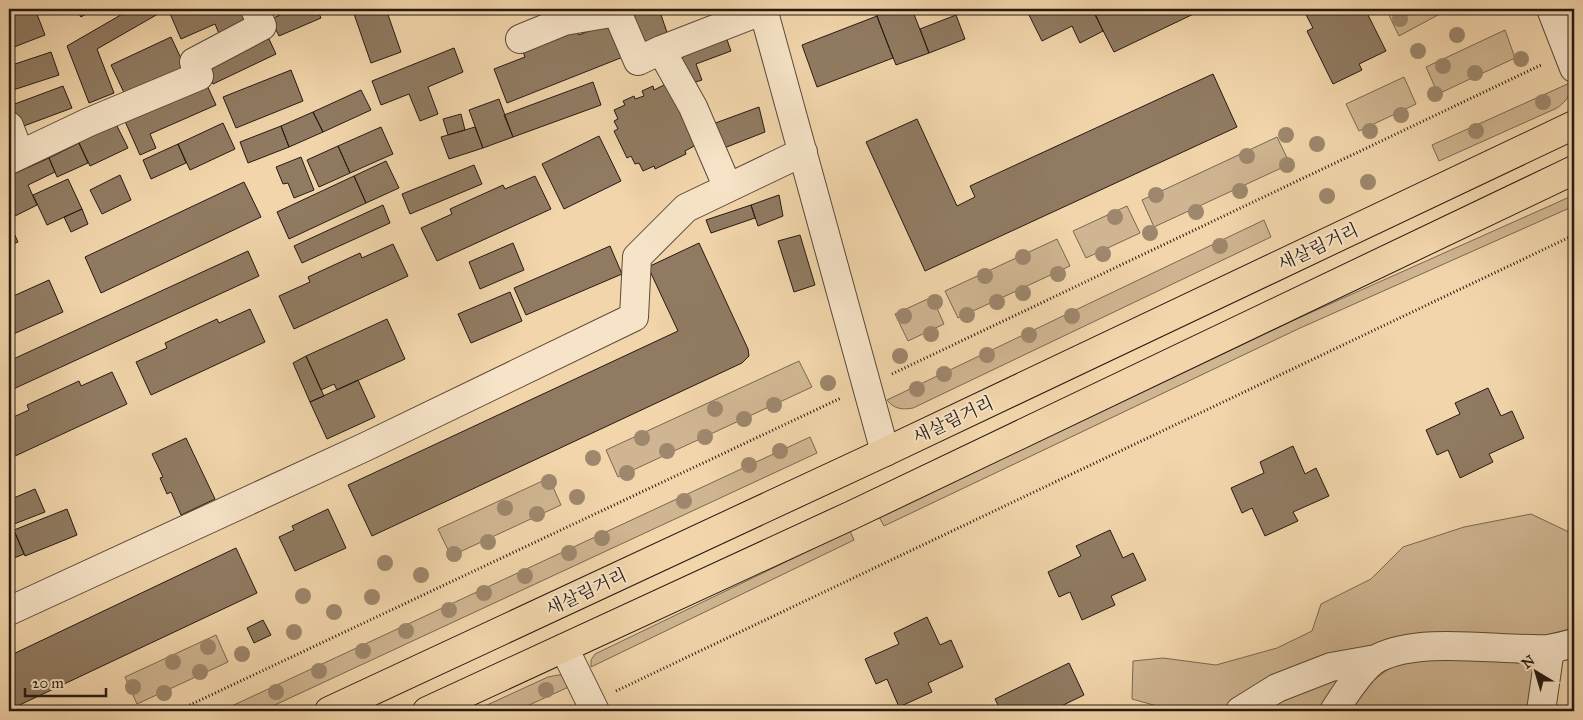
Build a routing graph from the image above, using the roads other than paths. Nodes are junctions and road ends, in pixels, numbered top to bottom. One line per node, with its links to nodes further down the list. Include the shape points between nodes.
1 (255, 9): 10 (street, via 262,26 194,62 199,76 89,122)
2 (763, 9): 5 (street); 9 (street)
3 (1550, 9): 6 (street)
4 (520, 39): 5 (street, via 564,21 617,12 638,61)
5 (661, 50): 12 (street, via 693,107)
6 (1574, 68)
7 (1574, 125): 13 (main road, 새살림거리)
8 (9, 126): 10 (street)
9 (803, 152): 12 (street); 13 (street)
10 (14, 158)
11 (1574, 170): 16 (main road, via 870,506)
12 (728, 188): 14 (street, via 686,208 638,258 634,317 365,447)
13 (885, 452): 19 (main road, 새살림거리)
14 (9, 610)
15 (1562, 646): 17 (street, via 1404,648); 23 (street)
16 (564, 648): 18 (street); 20 (main road)
17 (1376, 659): 21 (street, via 1331,667 1277,688); 22 (street)
18 (593, 707)
19 (329, 711)
20 (427, 711)
21 (1240, 711)
22 (1334, 711)
23 (1541, 711)

